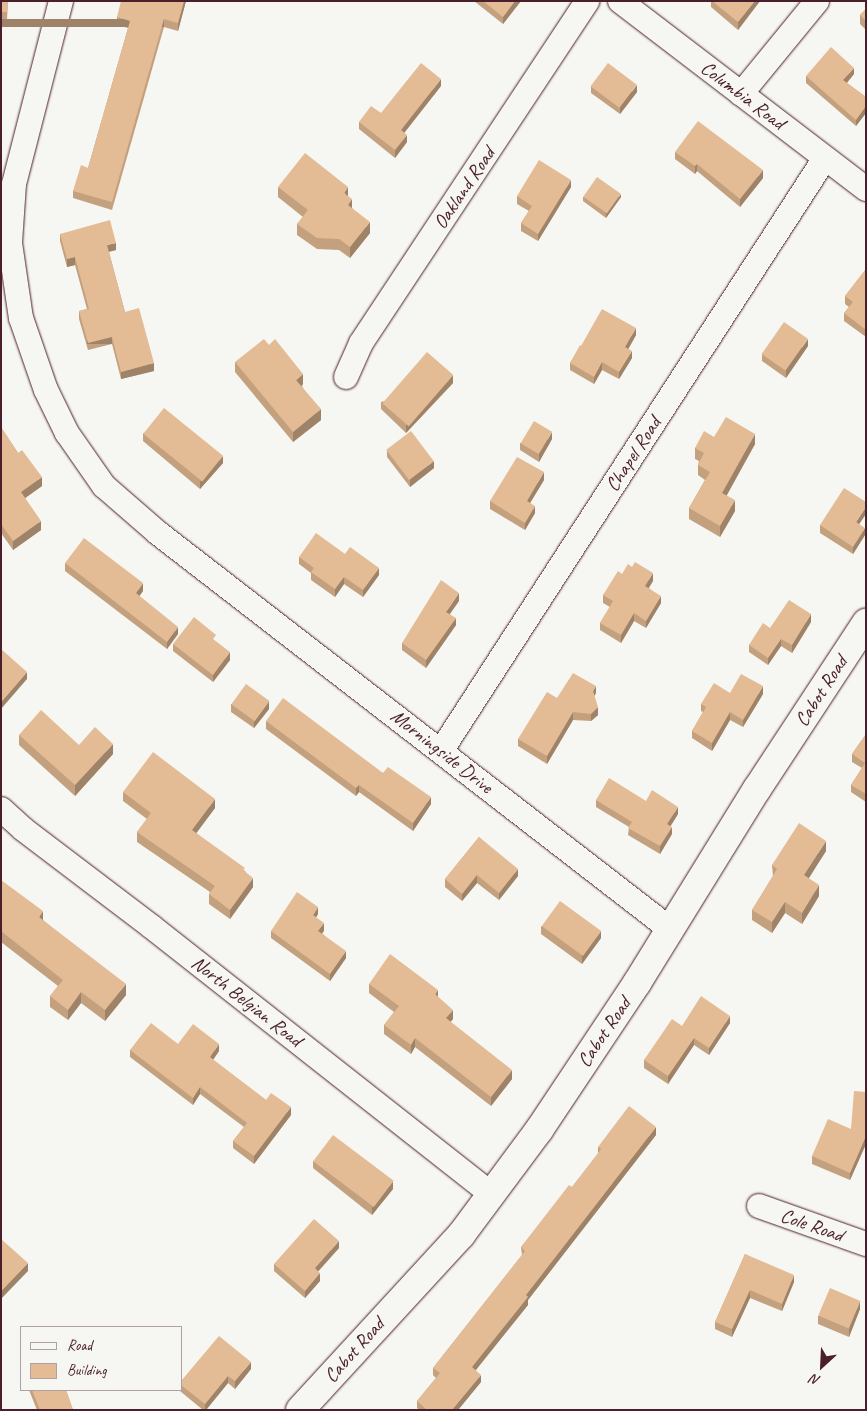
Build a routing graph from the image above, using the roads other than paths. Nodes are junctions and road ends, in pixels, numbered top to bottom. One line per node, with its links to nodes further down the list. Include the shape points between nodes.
1 (61, 1): 10 (street, Morningside Drive, via 14,184 10,243 21,318 46,390 62,424 104,486 158,533)
2 (587, 1): 8 (street, Oakland Road, via 361,343)
3 (620, 1): 5 (street, Columbia Road)
4 (817, 1): 5 (street)
5 (741, 94): 6 (street, Columbia Road)
6 (824, 158): 7 (street, Columbia Road); 10 (street, Chapel Road)
7 (866, 189)
8 (346, 378)
9 (866, 623): 12 (street, Cabot Road)
10 (441, 751): 12 (street, Morningside Drive)
11 (1, 809): 13 (street, North Belgian Road)
12 (670, 929): 13 (street, Cabot Road, via 539,1130)
13 (492, 1194): 16 (street, Cabot Road, via 461,1234)
14 (759, 1206): 15 (street, Cole Road)
15 (866, 1244)
16 (300, 1410)

